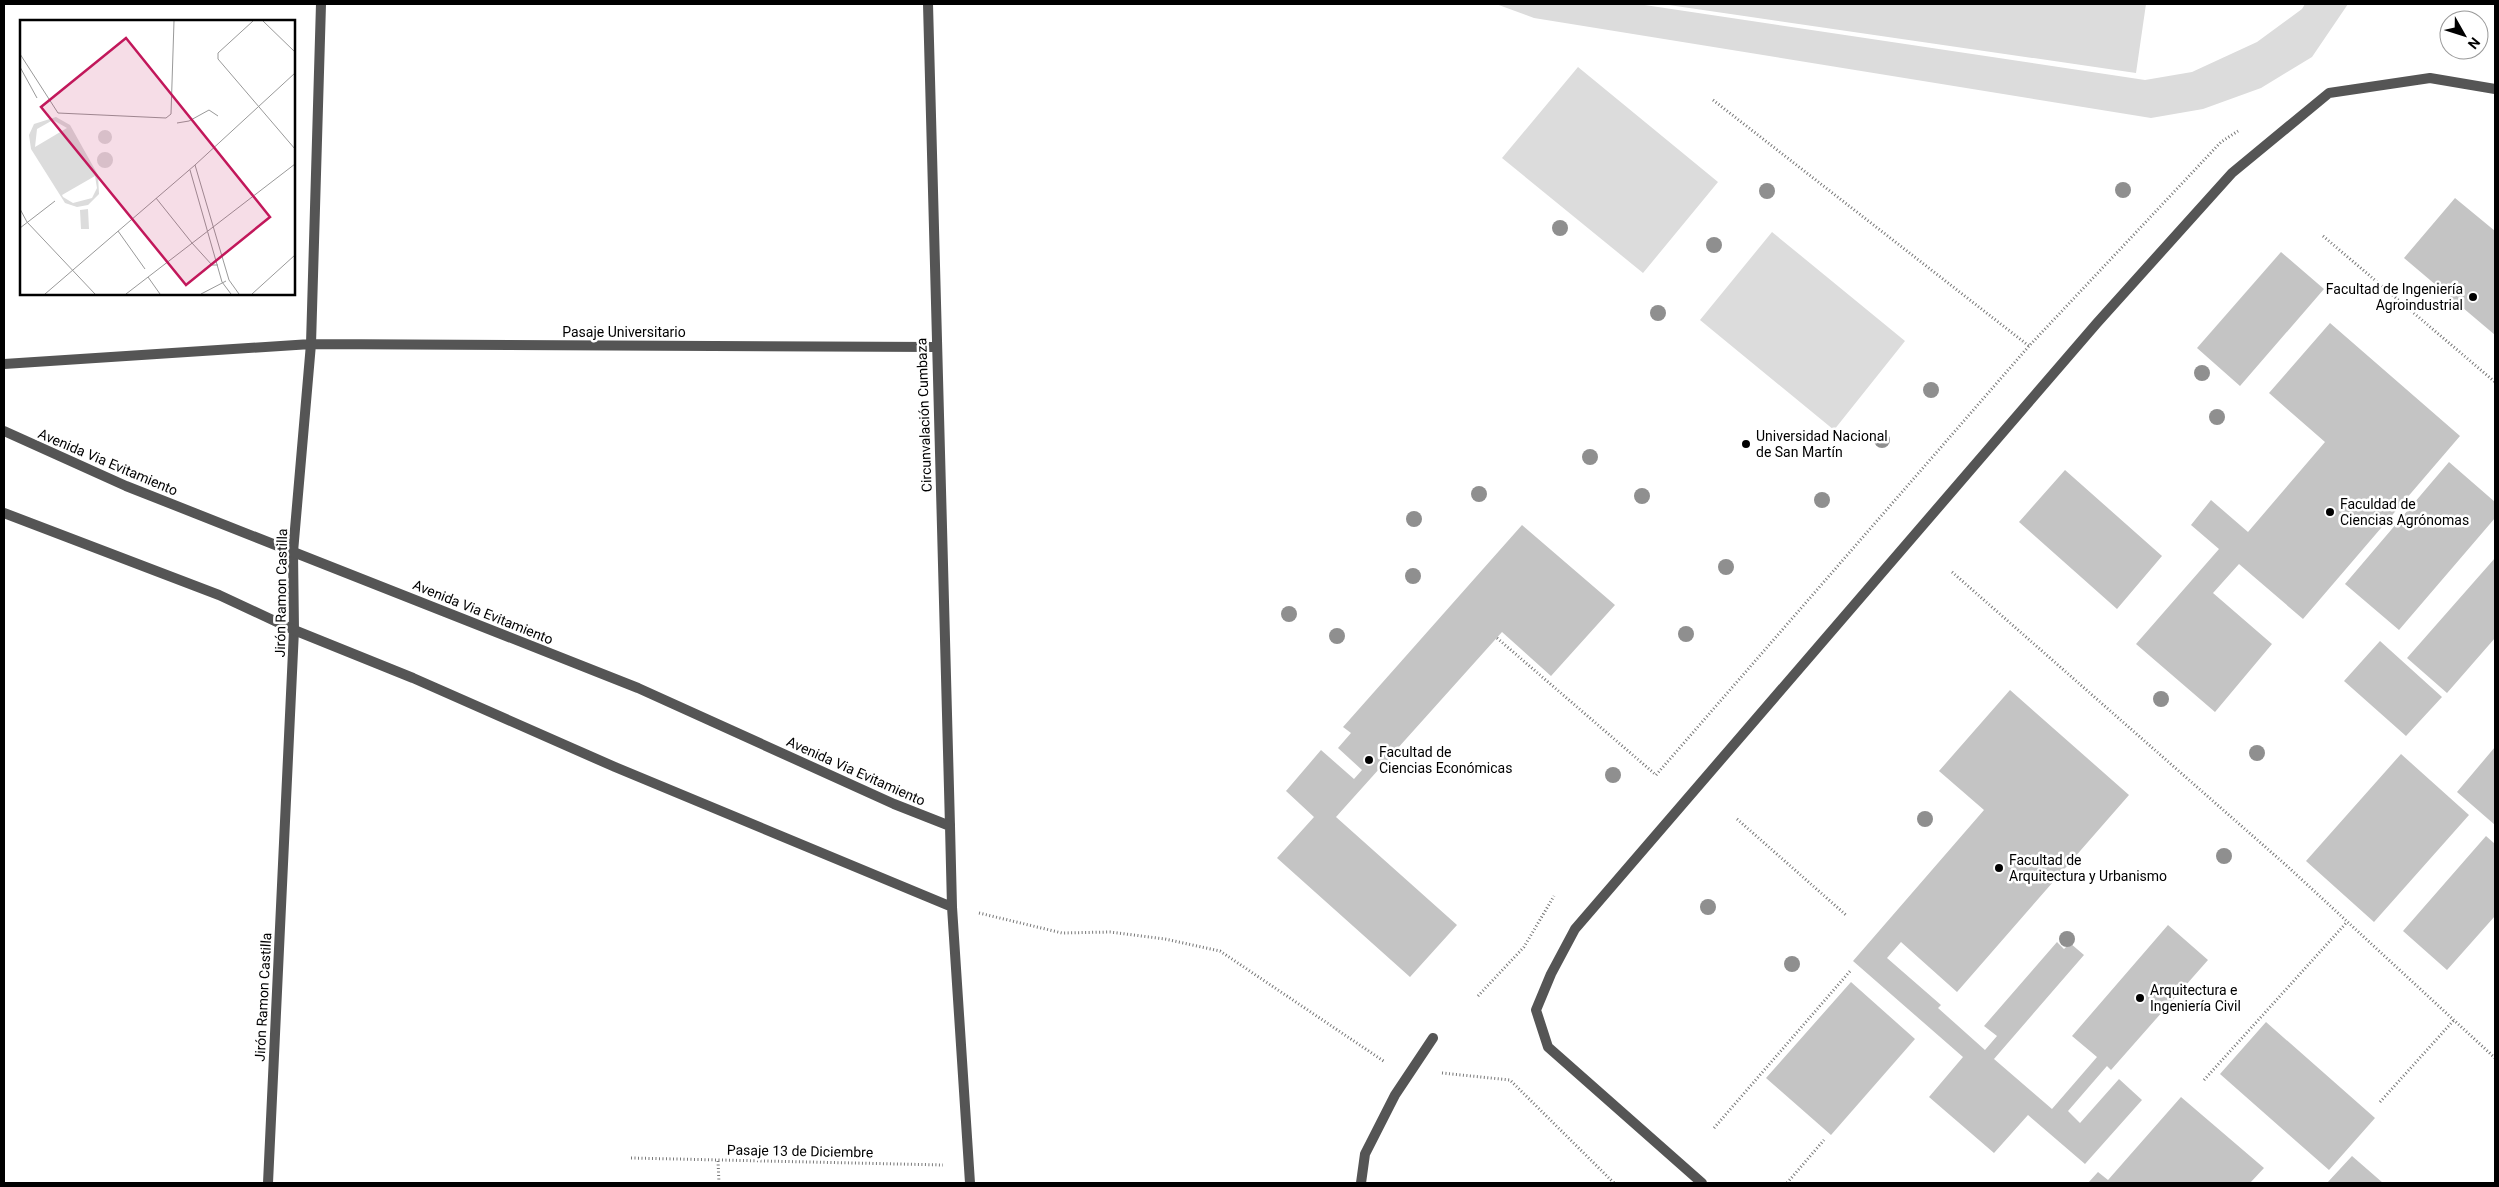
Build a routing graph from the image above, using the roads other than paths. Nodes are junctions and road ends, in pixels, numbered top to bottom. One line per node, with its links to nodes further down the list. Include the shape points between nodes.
1 (321, 4): 4 (street, Jirón Ramon Castilla)
2 (928, 4): 5 (street, Circunvalación Cumbaza)
3 (2495, 89): 17 (street, via 2430,78 2329,93 2232,173 2097,323 1575,929 1536,1010 1548,1048)
4 (311, 344): 5 (street, Pasaje Universitario); 6 (street); 9 (street, Jirón Ramon Castilla)
5 (936, 347): 11 (street, Circunvalación Cumbaza)
6 (4, 364)
7 (4, 431): 9 (street, Avenida Via Evitamiento, via 126,486)
8 (4, 513): 10 (street, via 219,595)
9 (294, 552): 10 (street, Jirón Ramon Castilla); 11 (street, Avenida Via Evitamiento, via 638,688 894,804)
10 (294, 630): 12 (street, via 412,678 615,768); 14 (street, Jirón Ramon Castilla)
11 (950, 826): 12 (street, Circunvalación Cumbaza)
12 (952, 906): 15 (street, Circunvalación Cumbaza)
13 (1433, 1038): 16 (street, via 1396,1094 1365,1154)
14 (268, 1183)
15 (970, 1183)
16 (1360, 1183)
17 (1702, 1183)

